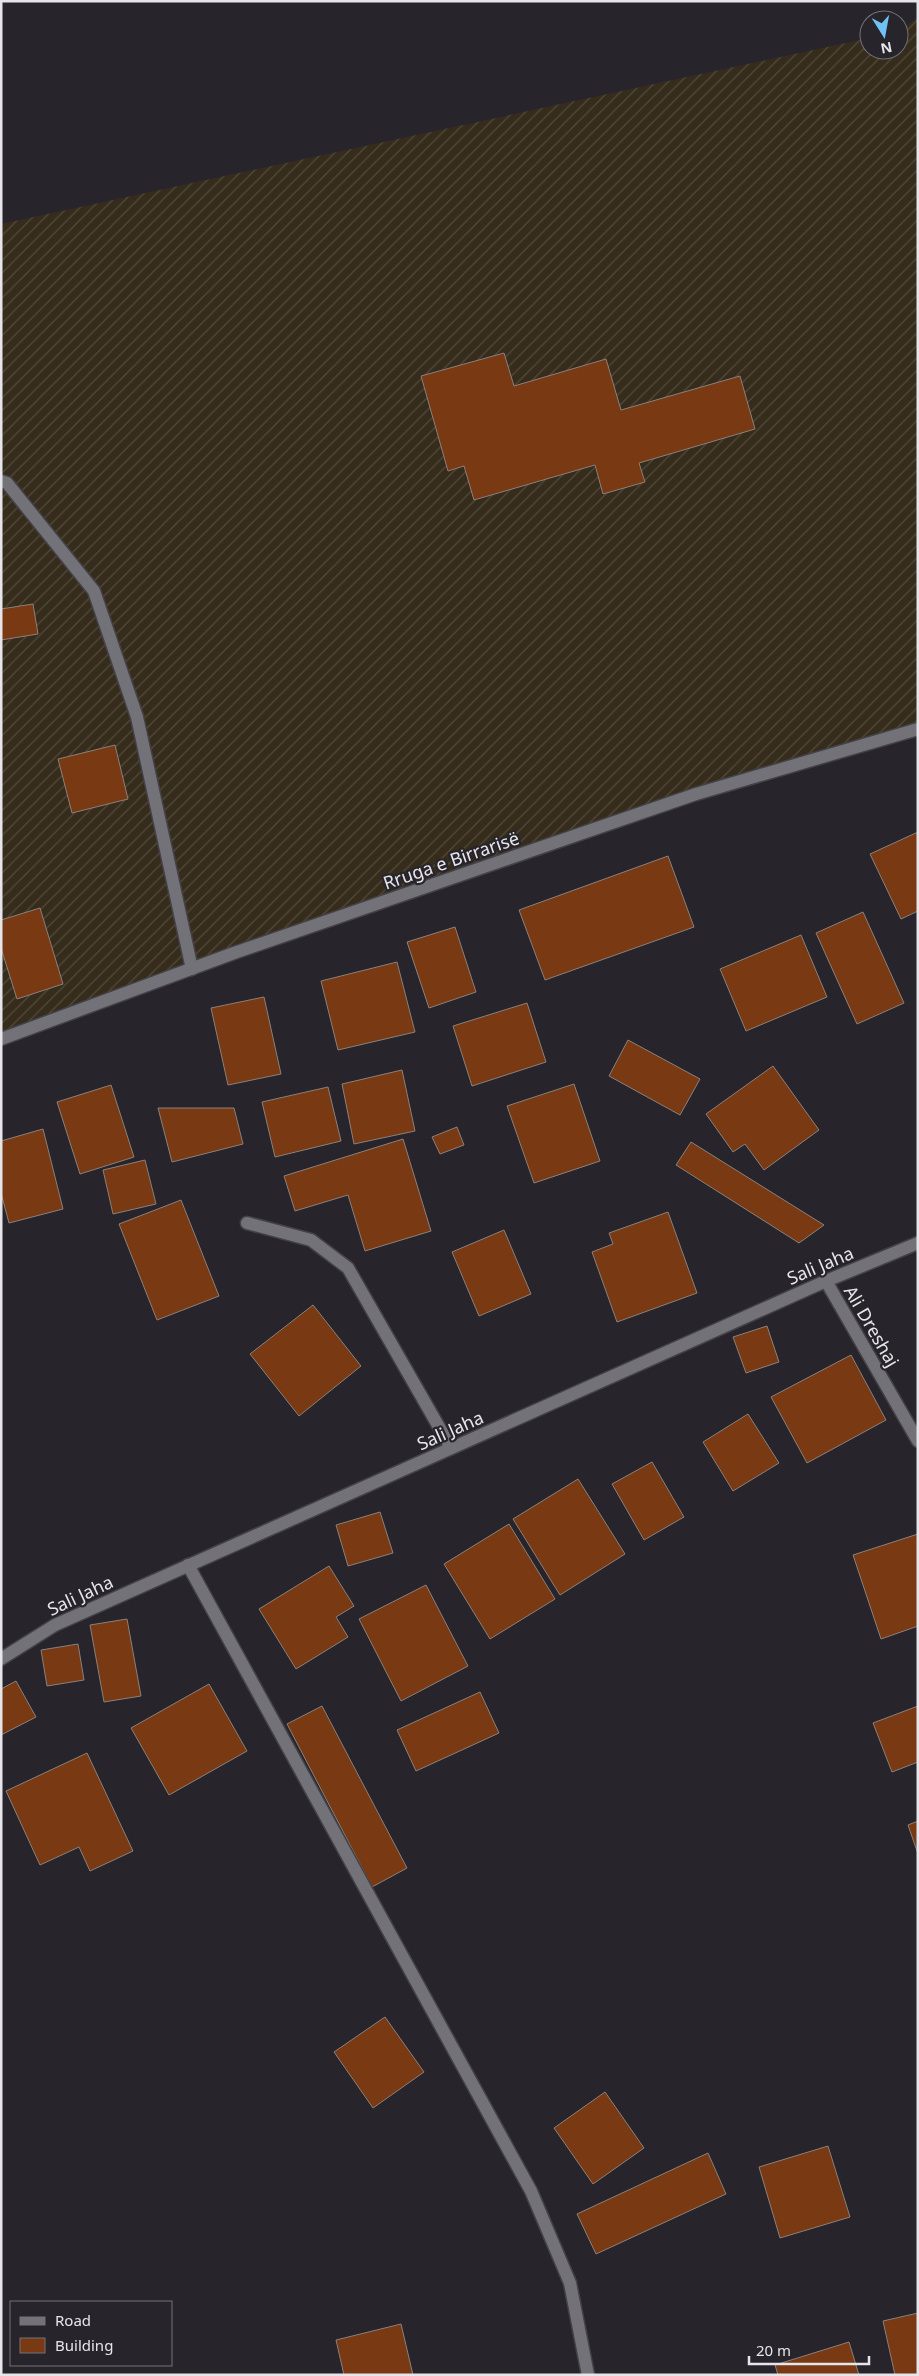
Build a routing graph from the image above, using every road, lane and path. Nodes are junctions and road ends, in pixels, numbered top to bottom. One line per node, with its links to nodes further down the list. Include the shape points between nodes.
1 (1, 481): 3 (street, via 7,483 94,591 137,717)
2 (918, 729): 3 (street, Rruga e Birrarisë, via 696,794)
3 (192, 969): 4 (street, Rruga e Birrarisë)
4 (1, 1039)
5 (247, 1223): 9 (street, via 311,1240 348,1268)
6 (918, 1243): 7 (street, Sali Jaha)
7 (826, 1281): 8 (street, Ali Dreshaj); 9 (street, Sali Jaha)
8 (918, 1441)
9 (451, 1448): 10 (street, Sali Jaha)
10 (188, 1565): 11 (street, Sali Jaha, via 55,1624); 12 (street, via 531,2191 570,2282)
11 (1, 1659)
12 (588, 2375)

